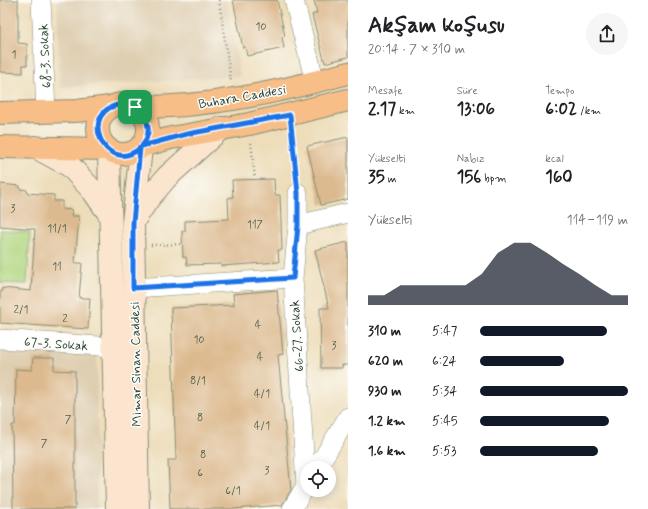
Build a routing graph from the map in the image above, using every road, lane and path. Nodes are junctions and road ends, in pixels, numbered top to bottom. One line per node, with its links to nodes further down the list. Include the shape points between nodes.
1 (42, 0): 10 (street, 68-3. Sokak)
2 (219, 0): 6 (path)
3 (294, 0): 5 (street)
4 (348, 73): 5 (main road, Buhara Caddesi)
5 (315, 82): 6 (main road, Buhara Caddesi)
6 (233, 99): 9 (main road, Buhara Caddesi, via 183,106)
7 (348, 100): 12 (main road, Buhara Caddesi)
8 (110, 107): 9 (main road, via 125,104); 10 (main road); 18 (main road, via 103,114 98,127 99,137)
9 (135, 107): 16 (main road, via 145,116 148,125 147,138)
10 (46, 112): 11 (main road)
11 (0, 113)
12 (290, 115): 13 (main road, Buhara Caddesi); 20 (path)
13 (221, 128): 16 (main road, Buhara Caddesi); 23 (street, via 167,177)
14 (0, 147): 15 (main road)
15 (35, 147): 18 (main road); 22 (street, via 70,166 93,190)
16 (141, 147): 18 (main road, via 127,154); 23 (street, Mimar Sinan Caddesi)
17 (251, 147): 19 (path)
18 (108, 150): 22 (street, Mimar Sinan Caddesi)
19 (254, 178)
20 (298, 193): 24 (street, 66-27. Sokak)
21 (348, 214): 24 (street)
22 (110, 215): 30 (street, Mimar Sinan Caddesi)
23 (133, 223): 28 (street, Mimar Sinan Caddesi)
24 (298, 225): 27 (street, 66-27. Sokak)
25 (183, 244): 26 (path)
26 (147, 245)
27 (293, 278): 28 (street); 32 (street, 66-27. Sokak)
28 (133, 288): 36 (street, Mimar Sinan Caddesi)
29 (0, 339): 30 (street, 67-3. Sokak)
30 (113, 347): 35 (street, Mimar Sinan Caddesi)
31 (348, 417): 33 (street)
32 (304, 461)
33 (321, 461)
34 (300, 495): 37 (street)
35 (117, 509)
36 (138, 509)
37 (292, 509)

